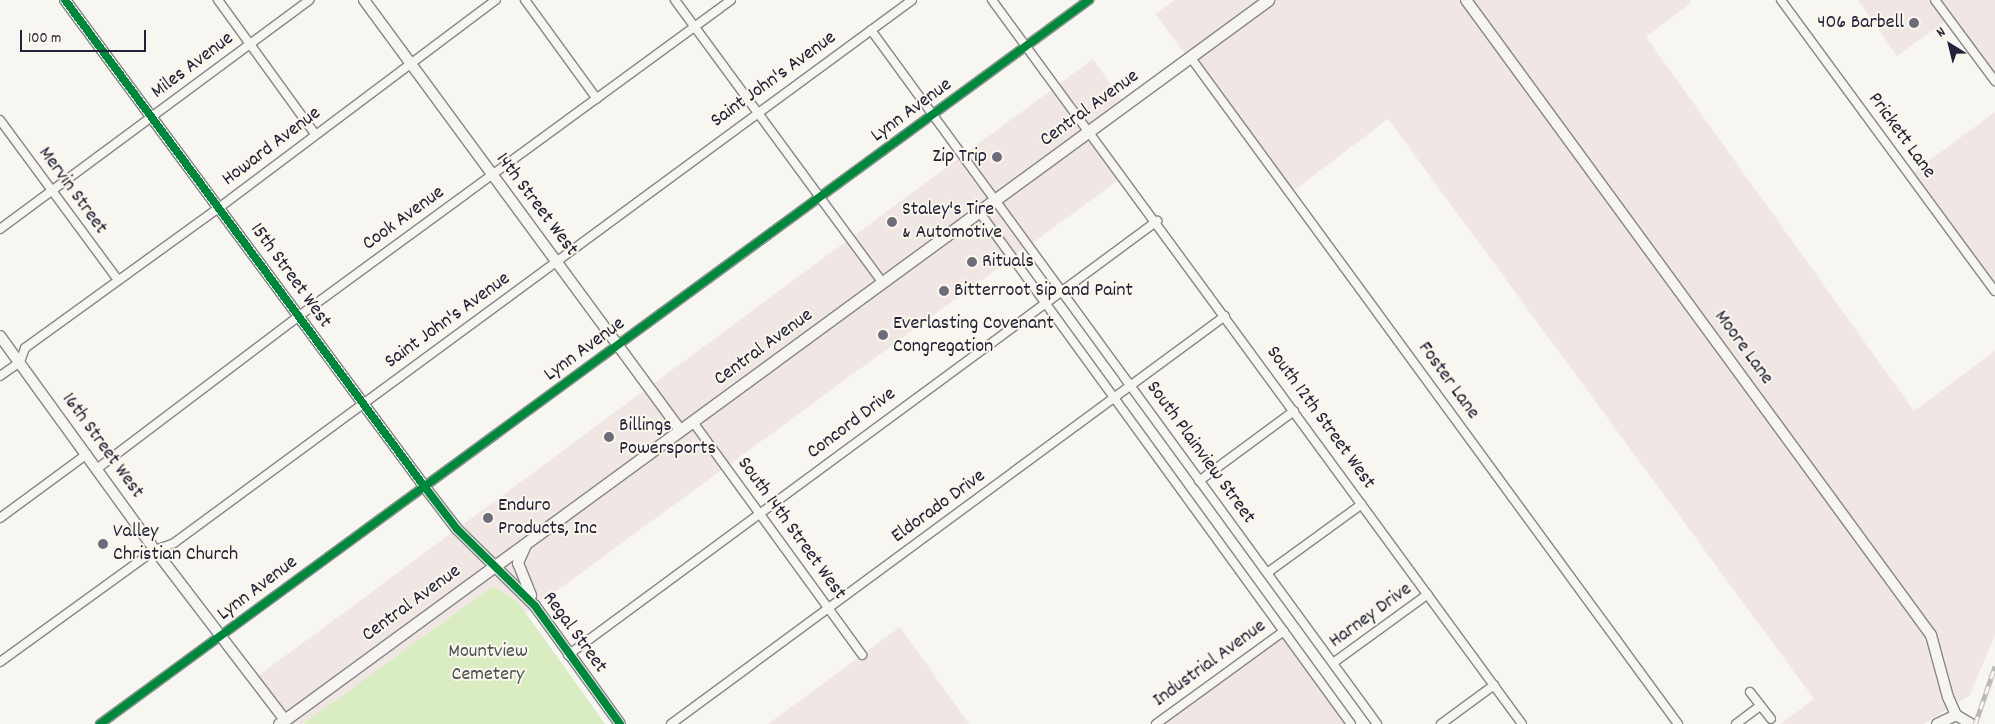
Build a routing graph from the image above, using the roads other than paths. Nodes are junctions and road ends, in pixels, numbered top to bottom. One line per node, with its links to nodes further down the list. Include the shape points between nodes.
1 (65, 0): 26 (street, 15th Street West)
2 (218, 0): 18 (street)
3 (310, 0): 18 (street, Miles Avenue)
4 (364, 0): 21 (street, 14th Street West)
5 (496, 0): 21 (street, Howard Avenue)
6 (525, 0): 23 (street)
7 (675, 0): 16 (street)
8 (732, 0): 16 (street, Cook Avenue)
9 (912, 0): 17 (street, Saint John's Avenue)
10 (992, 0): 19 (street, South 12th Street West)
11 (1089, 0): 19 (street, Lynn Avenue)
12 (1268, 0): 20 (main road, Central Avenue)
13 (1466, 0): 79 (street, Moore Lane, via 1931,635)
14 (1781, 0): 42 (street, Prickett Lane)
15 (1935, 0): 22 (street)
16 (694, 27): 23 (street, Cook Avenue); 24 (street)
17 (871, 30): 24 (street, Saint John's Avenue); 25 (street, South Plainview Street)
18 (249, 44): 26 (street, Miles Avenue); 29 (street)
19 (1027, 46): 25 (street, Lynn Avenue); 28 (street, South 12th Street West)
20 (1191, 58): 28 (main road, Central Avenue); 90 (street, Foster Lane)
21 (410, 64): 29 (street, Howard Avenue); 30 (street, 14th Street West)
22 (1995, 81)
23 (596, 99): 30 (street, Cook Avenue)
24 (758, 112): 32 (street); 38 (street, Saint John's Avenue)
25 (932, 116): 32 (street, Lynn Avenue); 33 (street, South Plainview Street)
26 (152, 117): 31 (street, Miles Avenue); 34 (street, 15th Street West)
27 (0, 120): 31 (street, Mervin Street)
28 (1091, 131): 33 (main road, Central Avenue); 36 (street, South 12th Street West)
29 (315, 134): 34 (street, Howard Avenue)
30 (492, 176): 38 (street, 14th Street West); 44 (street, Cook Avenue)
31 (52, 191): 37 (street, Miles Avenue); 39 (street, Mervin Street)
32 (821, 198): 40 (street); 47 (street, Lynn Avenue)
33 (996, 202): 35 (main road, Central Avenue); 41 (street, South Plainview Street)
34 (220, 207): 39 (street, Howard Avenue); 44 (street, 15th Street West)
35 (980, 214): 40 (main road, Central Avenue); 43 (street, South Plainview Street)
36 (1156, 221): 41 (street, Concord Drive); 45 (street, South 12th Street West)
37 (0, 229)
38 (556, 262): 47 (street, 14th Street West); 52 (street, Saint John's Avenue)
39 (118, 280): 48 (street, Howard Avenue, via 25,348)
40 (883, 283): 54 (main road, Central Avenue)
41 (1060, 290): 43 (street, Concord Drive); 50 (street, South Plainview Street)
42 (1995, 291)
43 (1044, 302): 51 (street, South Plainview Street); 61 (street, Concord Drive)
44 (299, 316): 52 (street, 15th Street West); 57 (street, Cook Avenue)
45 (1225, 316): 50 (street, Eldorado Drive); 53 (street, South 12th Street West)
46 (0, 336): 48 (street, 16th Street West)
47 (618, 347): 55 (street, 14th Street West); 59 (street, Lynn Avenue)
48 (20, 362): 49 (street, Howard Avenue); 56 (street, 16th Street West)
49 (0, 376)
50 (1130, 386): 51 (street, Eldorado Drive); 58 (street, South Plainview Street)
51 (1116, 397): 69 (street, Eldorado Drive); 70 (street, South Plainview Street)
52 (363, 402): 59 (street, 15th Street West); 64 (street, Saint John's Avenue, via 174,543)
53 (1294, 411): 58 (street); 60 (street, South 12th Street West)
54 (693, 422): 55 (main road, Central Avenue); 61 (street, South 14th Street West)
55 (681, 431): 63 (main road, Central Avenue)
56 (87, 454): 57 (street, 16th Street West); 62 (street)
57 (98, 468): 64 (street, 16th Street West)
58 (1199, 481): 66 (street, South Plainview Street)
59 (424, 486): 65 (street, 15th Street West, via 457,529); 71 (street, Lynn Avenue)
60 (1362, 504): 66 (street); 67 (street, South 12th Street West)
61 (759, 513): 69 (street, South 14th Street West); 72 (street, Concord Drive)
62 (0, 518)
63 (530, 541): 65 (main road, Central Avenue); 68 (street, via 520,554 518,563)
64 (155, 550): 71 (street, 16th Street West); 74 (street, Saint John's Avenue)
65 (496, 566): 68 (street, Regal Street); 81 (main road, Central Avenue)
66 (1267, 574): 75 (street, South Plainview Street)
67 (1428, 594): 75 (street, Harney Drive); 76 (street, South 12th Street West)
68 (535, 606): 72 (street, Regal Street)
69 (828, 609): 73 (street, South 14th Street West); 84 (street, Eldorado Drive)
70 (1284, 630): 85 (street, Industrial Avenue); 86 (street, South Plainview Street)
71 (222, 636): 81 (street, 16th Street West); 82 (street, Lynn Avenue)
72 (568, 655): 83 (street, Regal Street)
73 (862, 655)
74 (0, 662)
75 (1333, 663): 87 (street, South Plainview Street)
76 (1494, 685): 88 (street); 89 (street, South 12th Street West)
77 (1750, 692): 78 (street)
78 (1760, 706): 80 (street); 91 (street)
79 (1956, 716): 92 (street); 93 (street)
80 (1771, 719)
81 (282, 722)
82 (100, 724)
83 (620, 724)
84 (671, 724)
85 (1156, 724)
86 (1351, 724)
87 (1377, 724)
88 (1441, 724)
89 (1522, 724)
90 (1678, 724)
91 (1736, 724)
92 (1937, 724)
93 (1971, 724)

